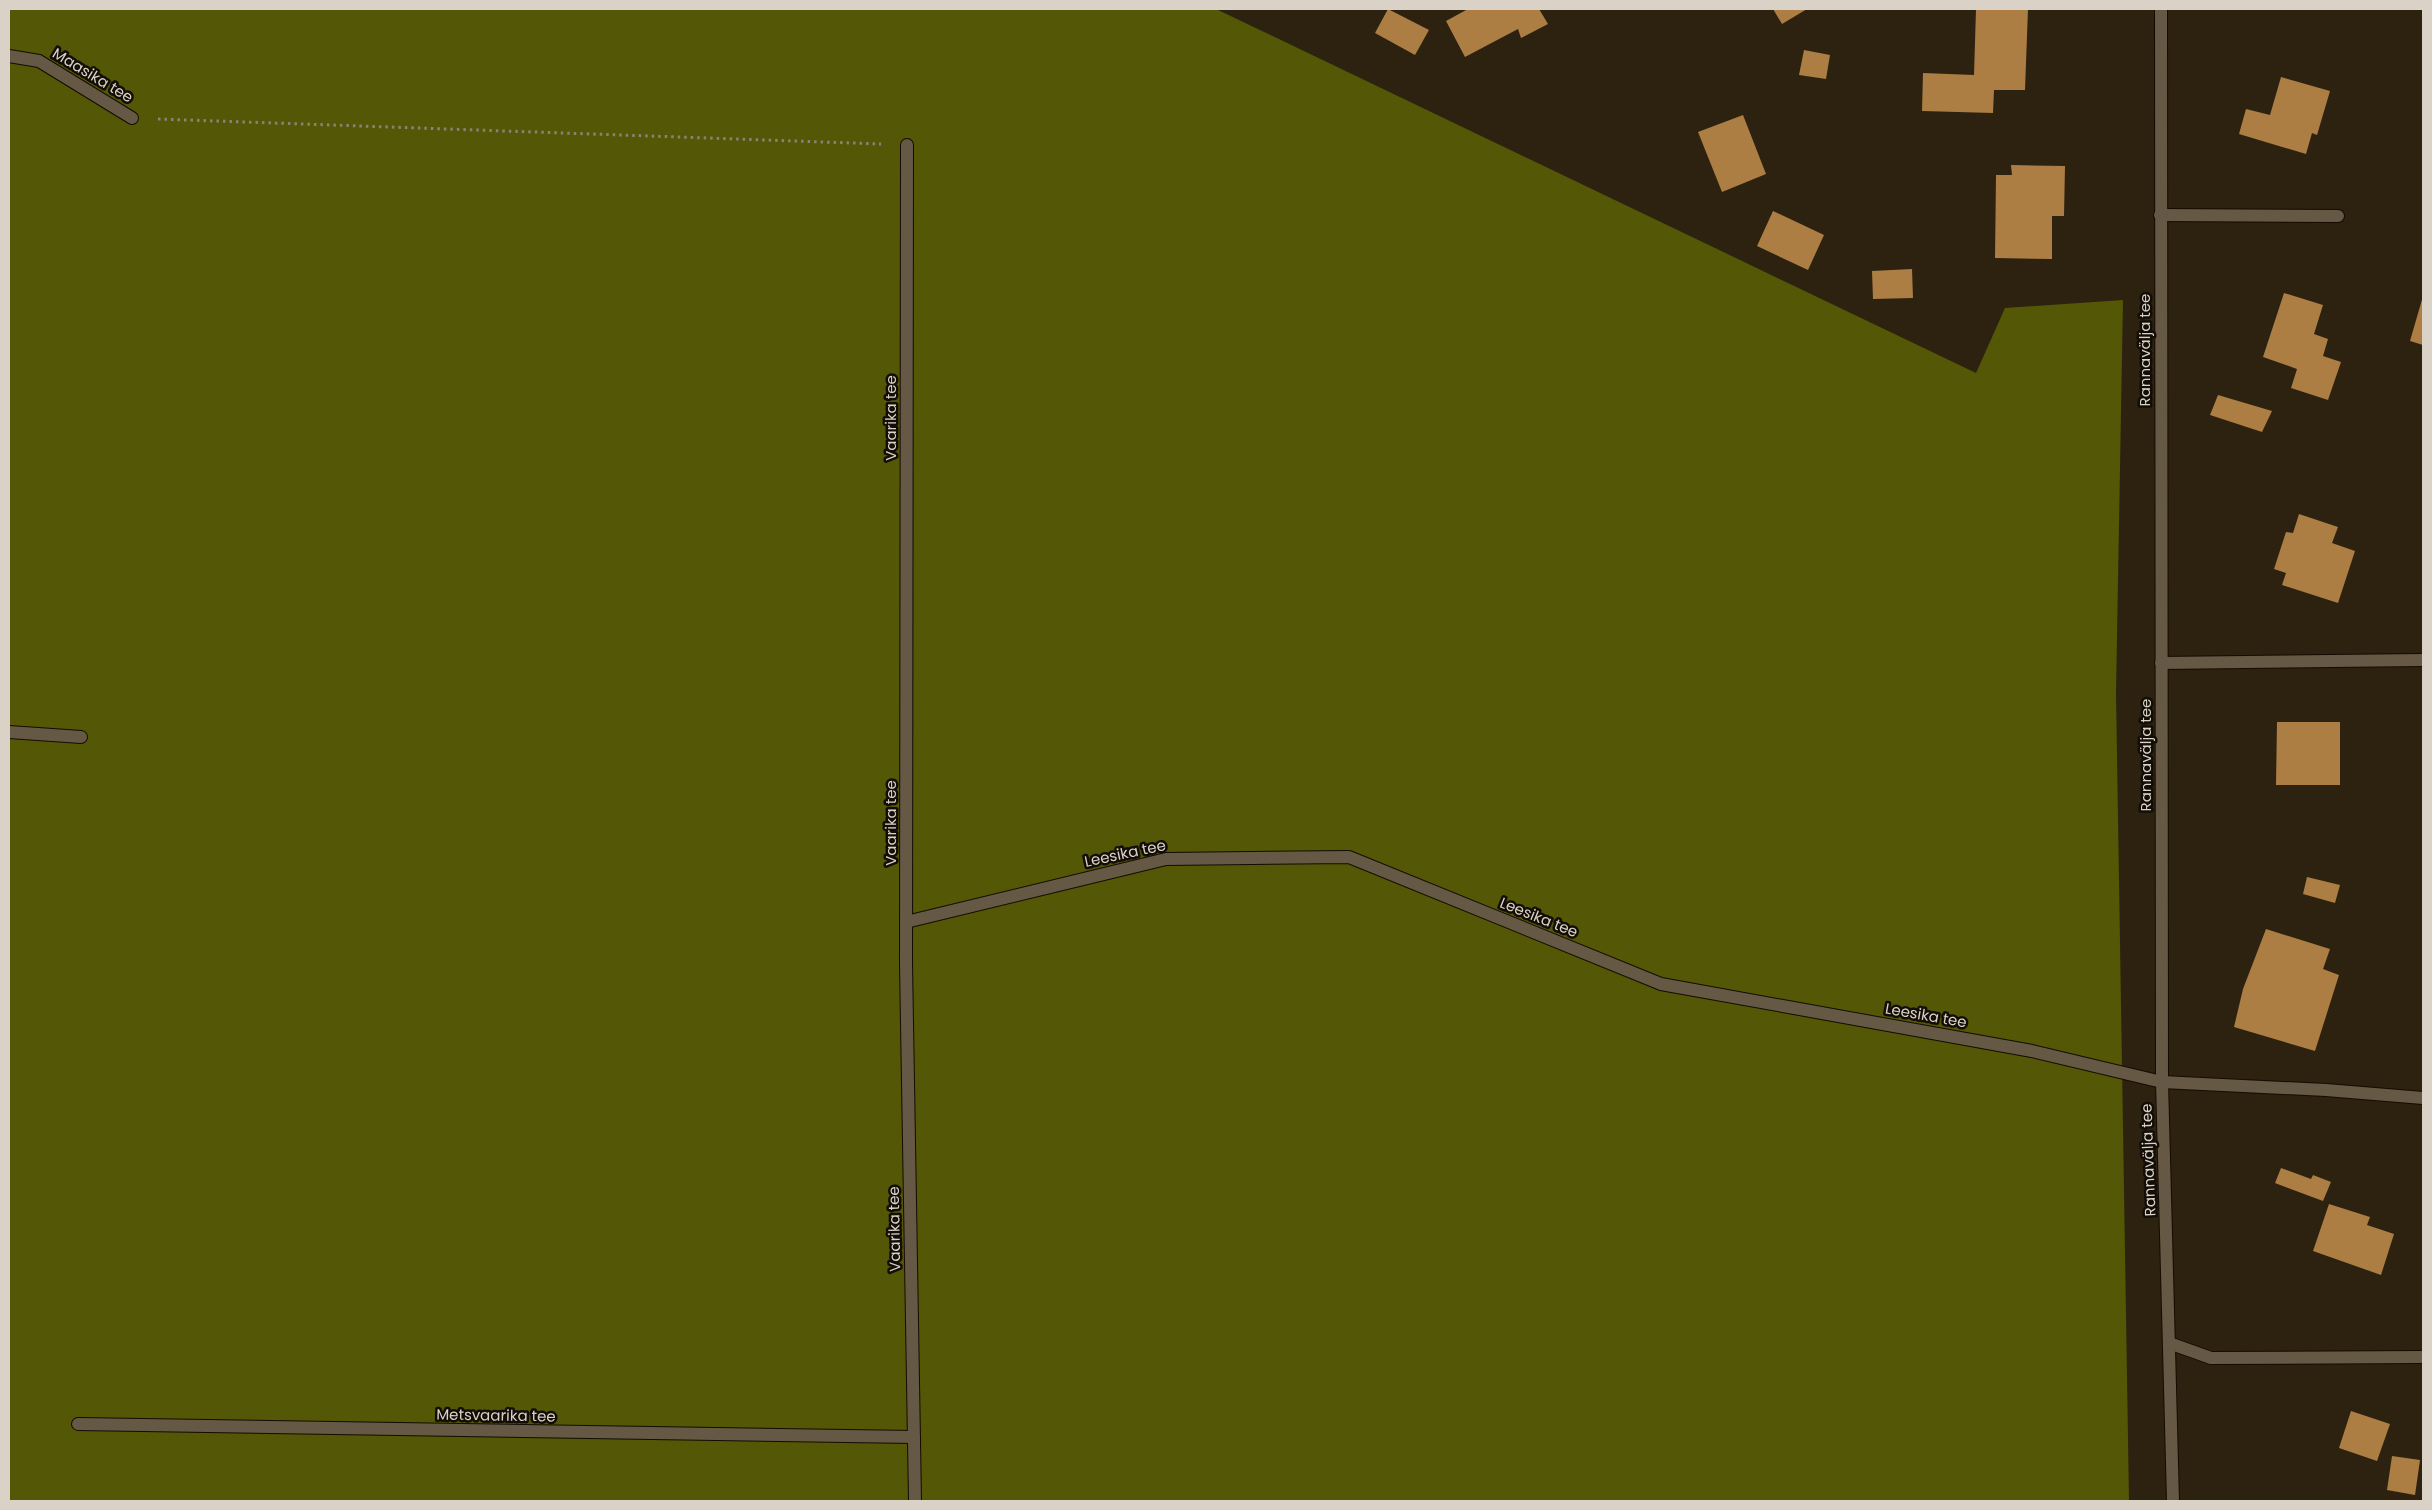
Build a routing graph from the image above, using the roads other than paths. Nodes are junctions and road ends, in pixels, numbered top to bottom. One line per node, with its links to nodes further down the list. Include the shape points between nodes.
1 (2161, 9): 5 (street, Rannavälja tee)
2 (9, 56): 3 (street, Maasika tee, via 38,61)
3 (132, 118)
4 (907, 145): 11 (street, Vaarika tee)
5 (2160, 215): 6 (street); 8 (street, Rannavälja tee)
6 (2338, 216)
7 (2423, 660): 8 (street)
8 (2161, 663): 12 (street, Rannavälja tee)
9 (9, 732): 10 (street)
10 (81, 737)
11 (906, 922): 12 (street, Leesika tee, via 1166,859 1349,857 1661,984 2032,1051); 17 (street, Vaarika tee)
12 (2162, 1082): 13 (street, Leesika tee); 14 (street, Rannavälja tee)
13 (2423, 1098)
14 (2169, 1343): 15 (street, via 2211,1358); 19 (street, Rannavälja tee)
15 (2423, 1357)
16 (78, 1424): 17 (street, Metsvaarika tee)
17 (914, 1437): 18 (street, Vaarika tee)
18 (915, 1501)
19 (2173, 1501)

